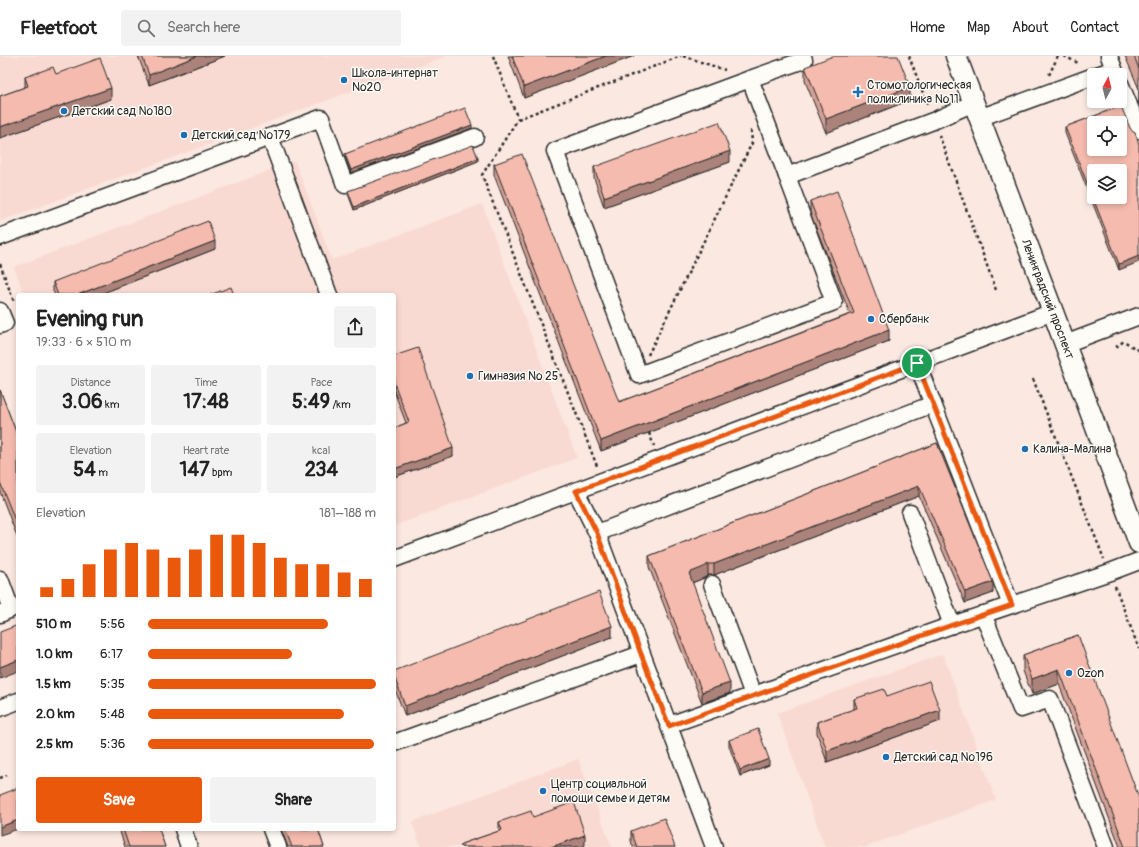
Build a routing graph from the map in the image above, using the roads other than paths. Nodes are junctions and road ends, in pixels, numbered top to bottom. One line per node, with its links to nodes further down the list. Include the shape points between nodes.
1 (803, 56): 4 (street, via 804,60)
2 (956, 56): 6 (main road, Ленинградский проспект)
3 (1087, 78): 6 (street)
4 (750, 79): 10 (street); 10 (street, via 555,151 639,375 834,302)
5 (1127, 101): 7 (street)
6 (976, 111): 10 (street, via 933,121); 14 (main road, Ленинградский проспект)
7 (1139, 130)
8 (270, 137): 9 (street, via 321,118 345,185); 11 (street); 12 (street)
9 (475, 137)
10 (787, 176)
11 (0, 237)
12 (328, 293)
13 (0, 311): 16 (street, via 5,323)
14 (1053, 312): 17 (main road, Ленинградский проспект); 18 (street)
15 (1139, 316): 17 (street)
16 (0, 325)
17 (1065, 344): 23 (main road, Ленинградский проспект)
18 (917, 363): 19 (street); 20 (street)
19 (934, 404): 22 (street); 28 (street)
20 (576, 491): 22 (street); 24 (street)
21 (910, 513): 31 (street)
22 (597, 533): 32 (street)
23 (1139, 543)
24 (396, 558)
25 (1139, 560): 28 (street)
26 (0, 579): 29 (street, via 11,609)
27 (712, 584): 33 (street)
28 (1012, 605): 30 (street)
29 (0, 614)
30 (984, 614): 31 (street); 43 (street, via 1021,709 1050,699)
31 (952, 625): 33 (street)
32 (641, 654): 36 (street); 37 (street)
33 (753, 695): 36 (street)
34 (16, 702): 35 (street)
35 (0, 708)
36 (669, 726): 42 (street)
37 (396, 742)
38 (184, 831): 40 (street)
39 (272, 831): 41 (street)
40 (189, 847)
41 (278, 847)
42 (714, 847)
43 (1106, 847)

